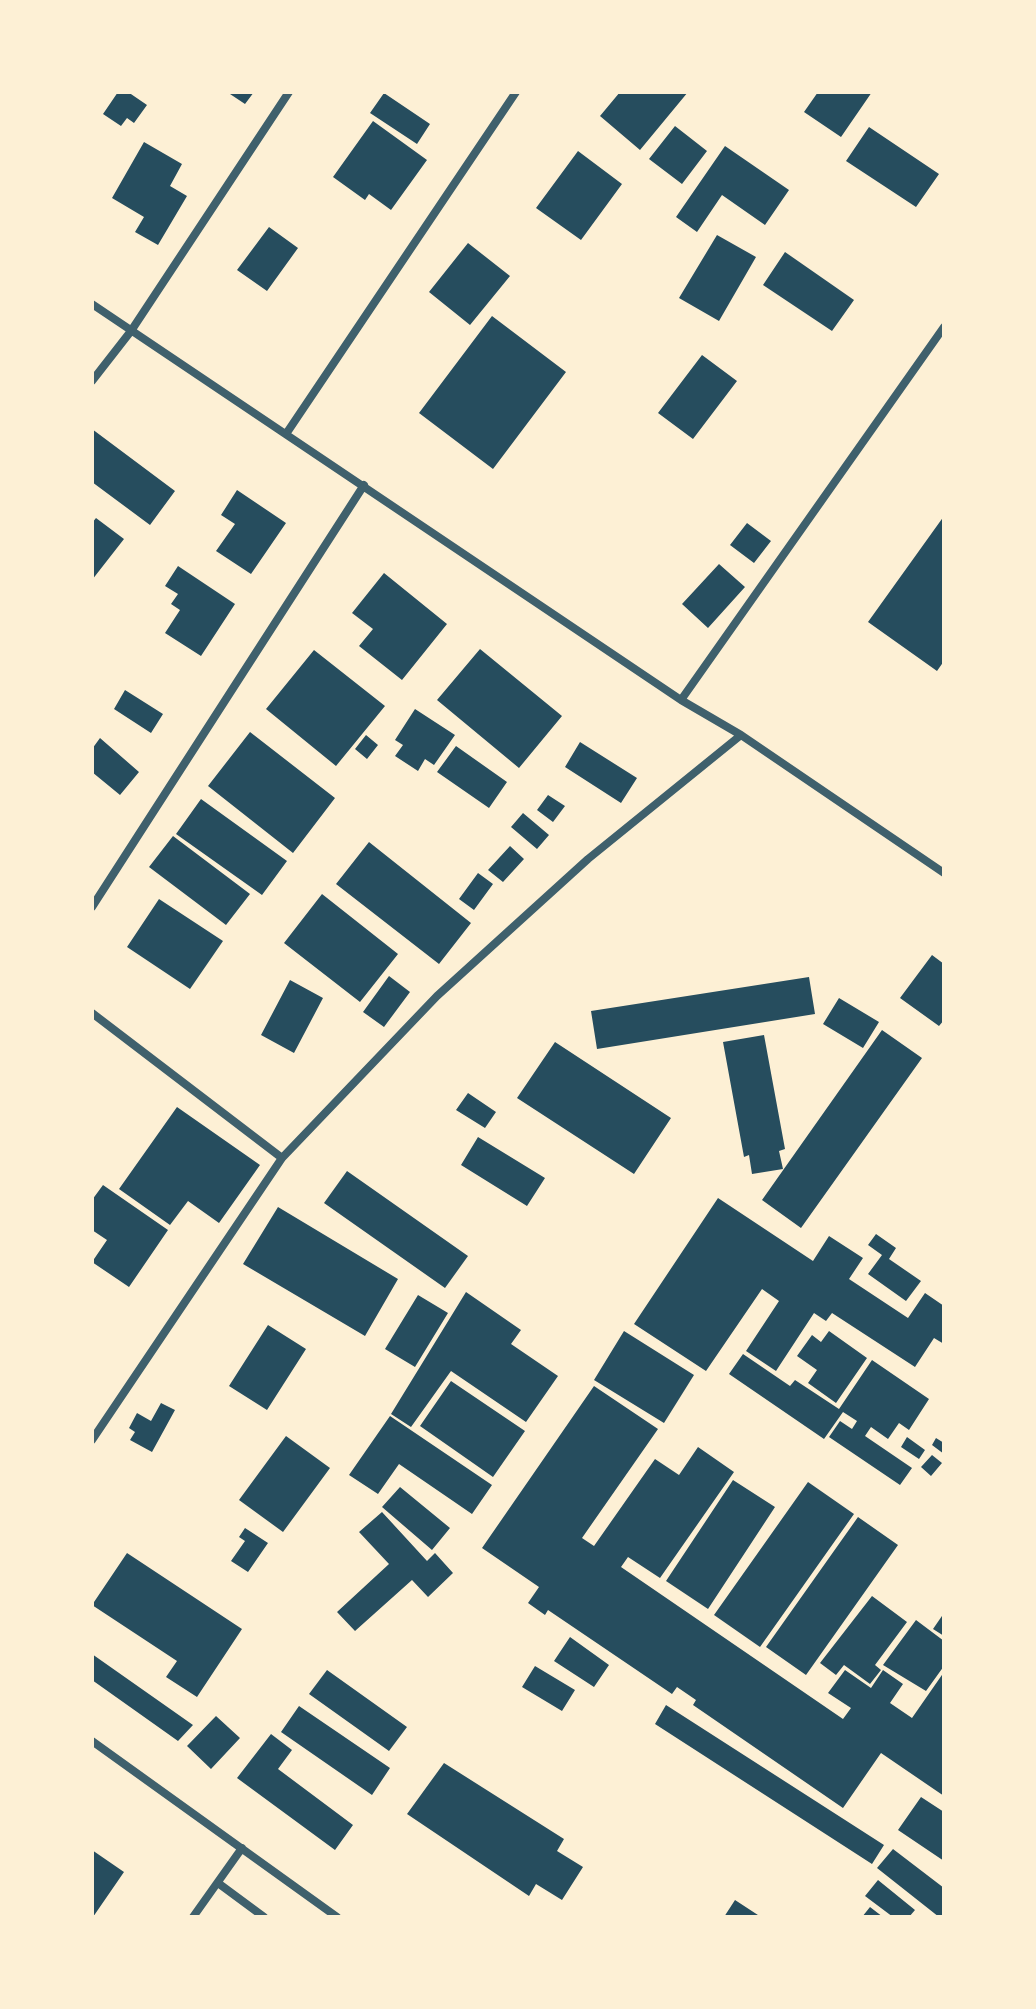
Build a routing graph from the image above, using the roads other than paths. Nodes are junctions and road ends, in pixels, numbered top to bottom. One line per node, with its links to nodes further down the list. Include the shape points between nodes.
1 (289, 92): 5 (street)
2 (516, 92): 7 (street)
3 (92, 304): 5 (street)
4 (944, 327): 9 (street)
5 (131, 331): 6 (street); 7 (street)
6 (92, 381)
7 (286, 434): 8 (street)
8 (364, 485): 9 (street); 12 (street)
9 (681, 700): 10 (street)
10 (741, 735): 11 (street); 14 (street, via 588,859 437,996)
11 (944, 873)
12 (92, 907)
13 (92, 1013): 14 (street)
14 (282, 1158): 15 (street)
15 (92, 1440)
16 (92, 1741): 17 (street)
17 (242, 1848): 18 (street); 21 (street)
18 (218, 1883): 19 (street); 20 (street)
19 (193, 1917)
20 (264, 1917)
21 (337, 1917)

